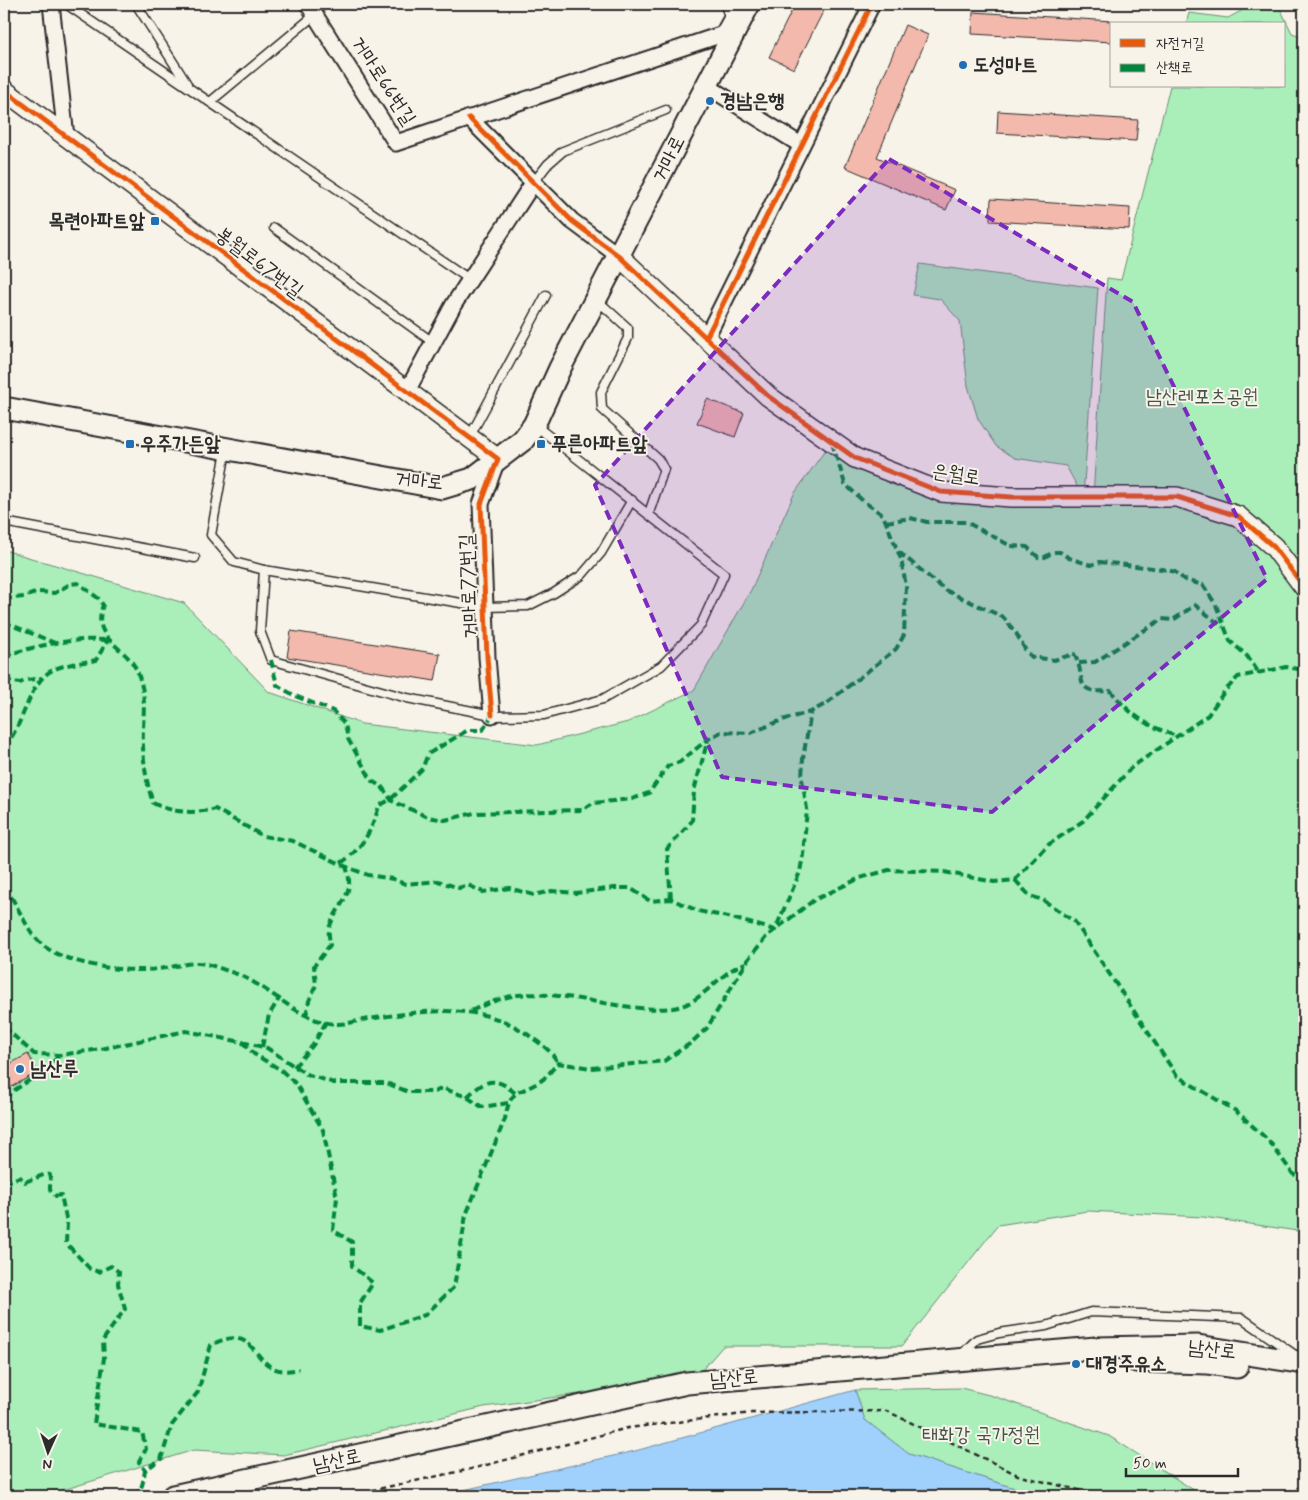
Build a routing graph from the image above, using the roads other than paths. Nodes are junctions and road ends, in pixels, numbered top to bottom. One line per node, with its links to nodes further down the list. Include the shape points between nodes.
1 (51, 4): 13 (street)
2 (66, 4): 8 (lane)
3 (136, 4): 8 (lane)
4 (872, 4): 14 (street)
5 (312, 9): 10 (lane); 12 (street, 거마로66번길, via 396,143)
6 (736, 15): 7 (main road, 거마로); 12 (street, 거마로66번길, via 723,34)
7 (707, 86): 14 (street); 17 (main road, 거마로)
8 (190, 88): 10 (lane)
9 (4, 90): 13 (street, 봉월로67번길)
10 (210, 102): 18 (lane)
11 (666, 110): 15 (lane, via 563,151)
12 (469, 118): 15 (street)
13 (66, 137): 23 (street, 봉월로67번길)
14 (801, 145): 21 (street)
15 (533, 183): 17 (street, via 572,221); 18 (street)
16 (274, 228): 22 (lane)
17 (619, 256): 20 (main road, 거마로); 21 (street, 은월로)
18 (469, 279): 22 (street)
19 (546, 295): 26 (lane)
20 (596, 299): 25 (main road, 거마로); 30 (lane, via 628,328 628,338 601,392 602,409 658,459 664,469)
21 (706, 338): 34 (street, 은월로, via 768,396 855,458 897,477 941,492 1010,497 1177,497 1238,516 1274,547)
22 (434, 343): 23 (street)
23 (407, 392): 26 (street, 봉월로67번길)
24 (4, 408): 27 (main road, 거마로)
25 (534, 425): 28 (main road, 거마로, via 523,440); 29 (lane)
26 (469, 438): 28 (street, 봉월로67번길)
27 (227, 449): 28 (main road, 거마로, via 442,488 472,479); 33 (lane, via 211,535 234,562)
28 (498, 459): 35 (street, 거마로77번길, via 480,504)
29 (632, 500): 30 (lane); 35 (lane, via 601,553 582,575 528,606)
30 (648, 512): 36 (lane, via 724,574 701,625 661,666 603,699 544,715)
31 (4, 522): 32 (lane)
32 (195, 558)
33 (264, 570): 35 (lane); 36 (lane, via 260,631 271,660 406,698)
34 (1304, 587)
35 (485, 607): 36 (street, 거마로77번길)
36 (492, 715)
37 (958, 1360): 38 (main road, 남산로, via 1096,1348 1198,1346); 38 (lane, via 977,1339 1046,1326 1091,1312 1242,1318); 40 (main road, 남산로, via 687,1383)
38 (1304, 1363)
39 (1304, 1377): 41 (main road, 남산로, via 1208,1363 1106,1360 751,1386 649,1400)
40 (173, 1496)
41 (236, 1496)

